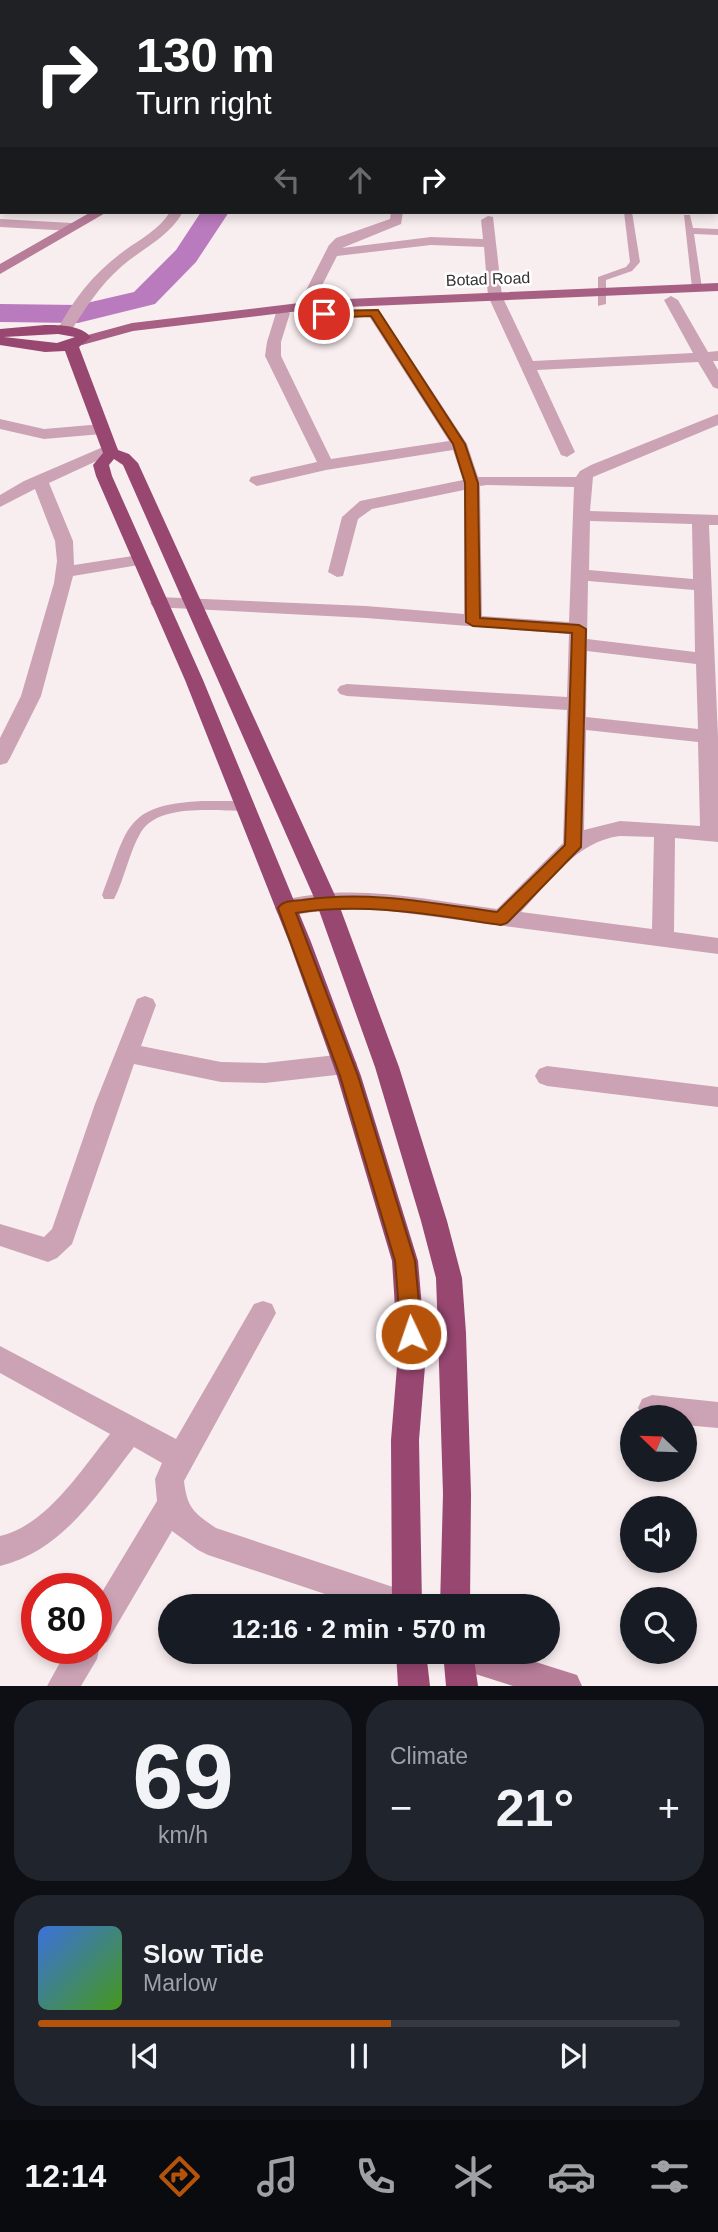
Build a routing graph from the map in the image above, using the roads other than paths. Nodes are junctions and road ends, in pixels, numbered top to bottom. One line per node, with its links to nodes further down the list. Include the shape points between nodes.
1 (96, 214): 9 (street)
2 (175, 214): 27 (street, via 164,229 105,274 75,306)
3 (397, 214): 14 (street, via 396,221 341,241)
4 (628, 214): 19 (lane, via 634,266 601,279)
5 (687, 217): 10 (lane)
6 (488, 220): 13 (street)
7 (0, 223): 8 (street)
8 (34, 225): 9 (street); 12 (street)
9 (72, 227): 15 (street)
10 (689, 232): 11 (lane); 17 (lane)
11 (718, 232)
12 (0, 235)
13 (488, 243): 14 (street, via 431,241); 21 (street)
14 (331, 253): 22 (street)
15 (0, 270)
16 (718, 287): 17 (main road, Botad Road)
17 (697, 288): 19 (main road, Botad Road)
18 (718, 297): 20 (main road, Botad Road)
19 (601, 298): 20 (main road, Botad Road); 21 (main road, Botad Road)
20 (671, 300): 28 (street)
21 (498, 302): 22 (main road, Botad Road); 25 (main road, Botad Road); 29 (street)
22 (305, 306): 23 (main road, Botad Road)
23 (260, 313): 24 (main road, Botad Road); 27 (main road, Botad Road)
24 (283, 313): 25 (main road, Botad Road); 37 (street, via 273,356)
25 (374, 313): 34 (street)
26 (6, 337): 27 (highway)
27 (73, 337): 33 (highway)
28 (711, 357): 29 (street); 30 (street)
29 (528, 366): 36 (street)
30 (718, 384)
31 (718, 419): 40 (street, via 597,468)
32 (0, 424): 33 (street, via 44,434)
33 (102, 429): 35 (highway)
34 (459, 444): 37 (street); 41 (street)
35 (110, 451): 38 (street); 45 (highway, via 101,465); 51 (highway, via 130,463)
36 (567, 452)
37 (326, 465): 39 (street)
38 (40, 481): 42 (street); 46 (street, via 64,541)
39 (257, 481)
40 (582, 482): 41 (street, via 507,479); 43 (street)
41 (472, 483): 47 (street, via 374,502 357,510 350,517); 52 (street)
42 (0, 502)
43 (582, 516): 44 (street); 48 (street)
44 (709, 519): 49 (street)
45 (139, 560): 46 (street); 50 (highway)
46 (65, 572): 58 (street, via 31,696)
47 (337, 572)
48 (580, 575): 49 (street); 53 (street)
49 (702, 585): 54 (street)
50 (159, 603): 51 (street); 59 (highway)
51 (191, 604): 52 (street); 64 (highway)
52 (473, 622): 53 (street)
53 (579, 636): 54 (street); 56 (street)
54 (705, 659): 57 (street)
55 (346, 690): 56 (street)
56 (577, 713): 57 (street); 62 (street)
57 (708, 737): 61 (street)
58 (0, 758)
59 (245, 806): 63 (lane, via 167,808 148,815 137,826); 65 (highway)
60 (665, 832): 61 (street); 62 (street, via 618,829 592,834); 67 (street)
61 (714, 835)
62 (573, 847): 66 (street)
63 (109, 895)
64 (327, 902): 65 (street); 66 (street, via 375,901); 85 (highway, via 387,1067 449,1278 456,1436)
65 (286, 908): 71 (highway)
66 (491, 918): 67 (street)
67 (663, 939): 68 (street)
68 (718, 946)
69 (145, 1005): 70 (street)
70 (126, 1053): 71 (street, via 221,1072 265,1073); 74 (street, via 63,1236 48,1250)
71 (345, 1064): 84 (highway, via 405,1261 412,1354 405,1440)
72 (547, 1076): 73 (street)
73 (718, 1097)
74 (0, 1235)
75 (263, 1313): 80 (street)
76 (0, 1359): 79 (street)
77 (697, 1413): 78 (street)
78 (718, 1415)
79 (130, 1430): 80 (street); 82 (street, via 71,1504 30,1542)
80 (182, 1458): 81 (street, via 169,1479)
81 (171, 1506): 83 (street, via 183,1522 208,1539); 86 (street)
82 (0, 1551)
83 (371, 1594)
84 (406, 1594)
85 (455, 1594)
86 (112, 1604)
87 (76, 1664): 92 (street)
88 (412, 1664): 93 (highway)
89 (459, 1664): 94 (highway)
90 (495, 1664): 91 (street)
91 (561, 1684)
92 (63, 1686)
93 (414, 1686)
94 (462, 1686)

